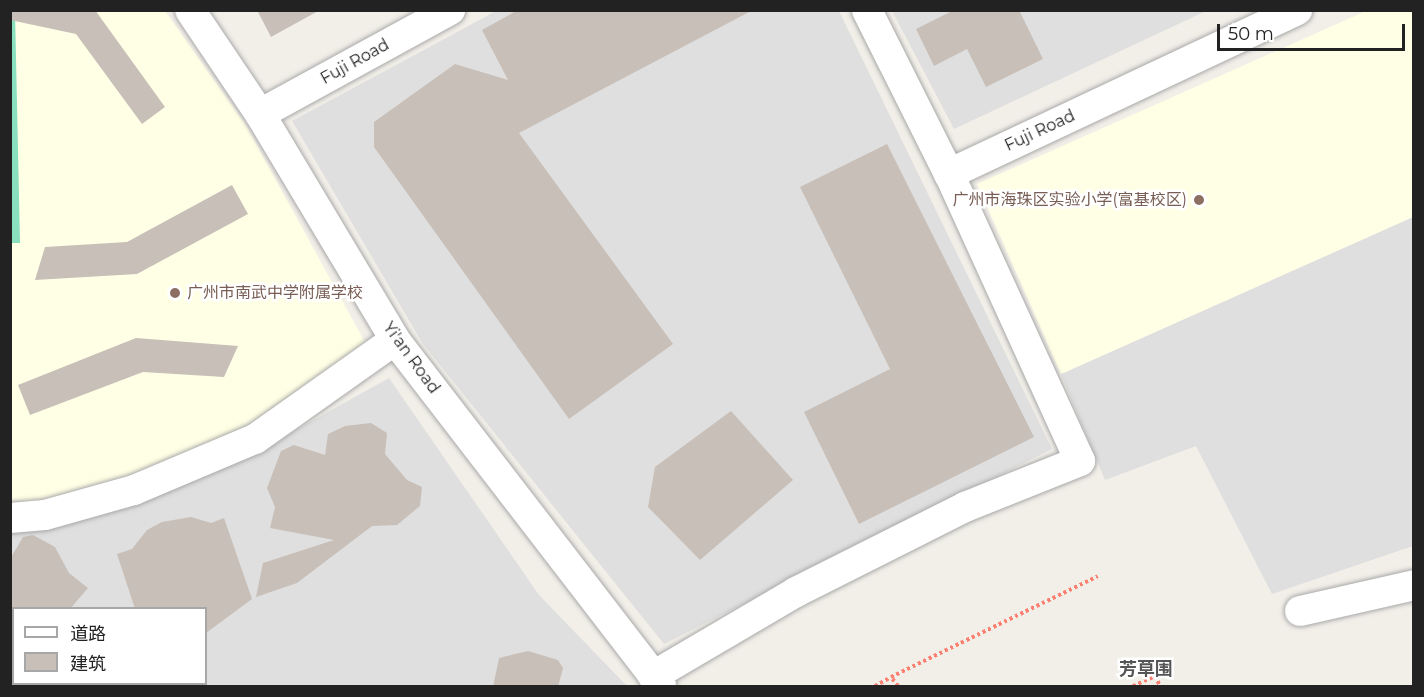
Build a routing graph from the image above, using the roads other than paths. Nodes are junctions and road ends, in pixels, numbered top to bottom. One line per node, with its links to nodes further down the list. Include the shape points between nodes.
1 (190, 10): 5 (street, Yi'an Road)
2 (450, 10): 5 (street, Fuji Road)
3 (867, 10): 6 (street)
4 (1297, 10): 6 (street, Fuji Road)
5 (261, 114): 7 (street, Yi'an Road)
6 (949, 174): 11 (street, via 1080,461 954,512 796,592)
7 (395, 340): 8 (street, via 255,439 134,490 45,515); 11 (street, Yi'an Road)
8 (10, 518)
9 (1413, 585): 10 (street)
10 (1300, 611)
11 (657, 681)

